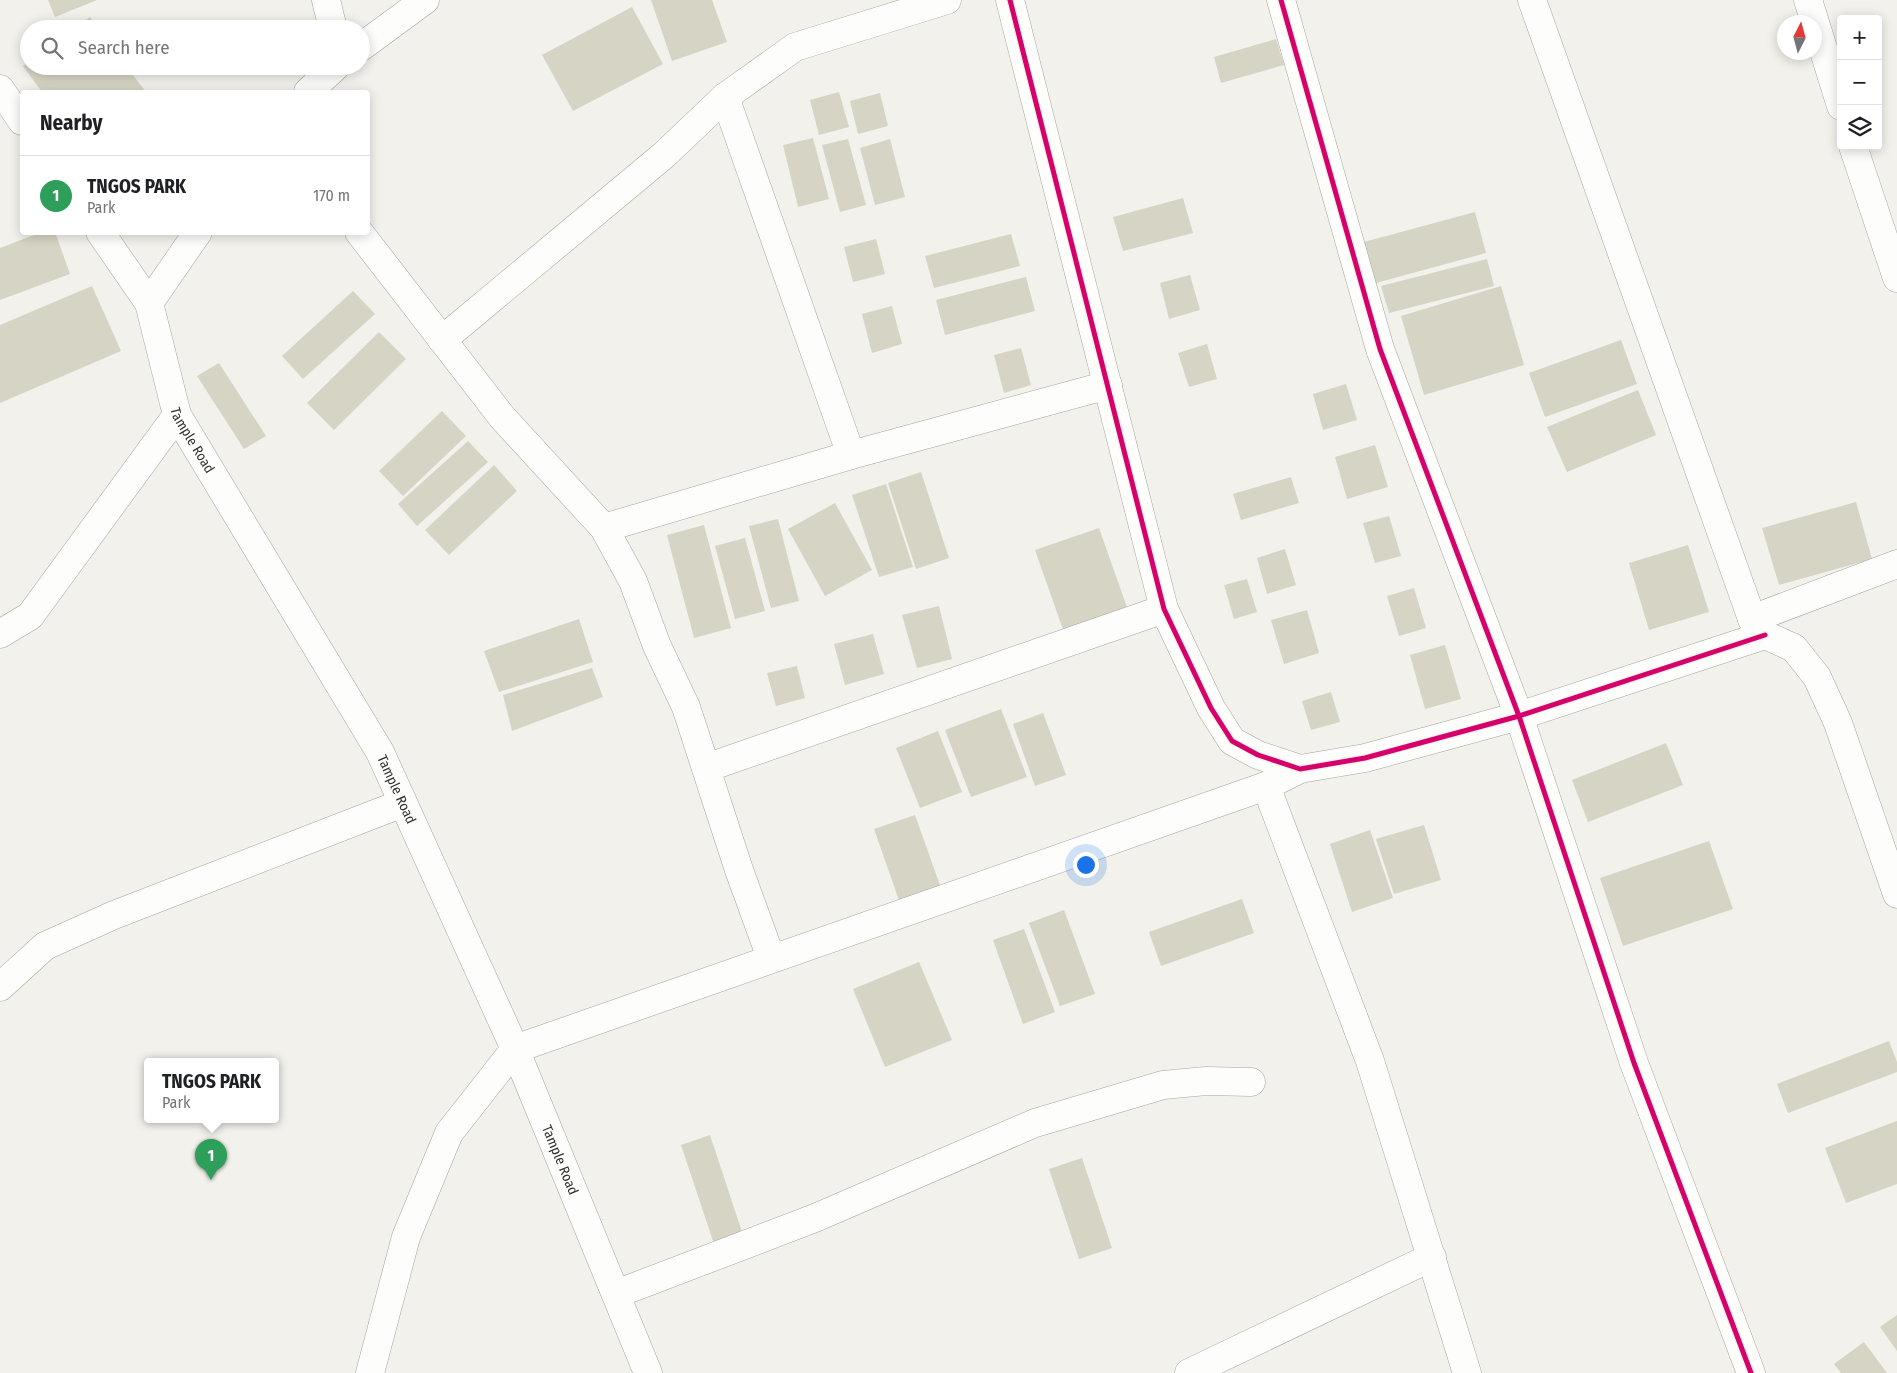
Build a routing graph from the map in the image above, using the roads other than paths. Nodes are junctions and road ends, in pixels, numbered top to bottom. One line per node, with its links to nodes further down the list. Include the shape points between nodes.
1 (326, 0): 8 (street)
2 (426, 0): 9 (street)
3 (947, 0): 13 (street, via 795,47)
4 (1010, 0): 23 (street)
5 (1281, 0): 31 (street, via 1380,349)
6 (1532, 0): 29 (street)
7 (1808, 0): 14 (street)
8 (331, 20)
9 (370, 40)
10 (326, 75): 12 (street)
11 (0, 89): 15 (street)
12 (310, 90)
13 (725, 97): 22 (street, via 664,155); 25 (street)
14 (1841, 105)
15 (20, 118)
16 (1854, 150): 20 (street)
17 (102, 235): 21 (street, Tample Road)
18 (196, 235): 21 (street)
19 (362, 235): 22 (street)
20 (1897, 278)
21 (149, 303): 24 (street, Tample Road)
22 (442, 340): 26 (street, via 502,417)
23 (1108, 385): 25 (street); 28 (street)
24 (177, 415): 30 (street, via 30,616); 35 (street, Tample Road, via 380,752)
25 (851, 455): 26 (street)
26 (604, 528): 32 (street, via 633,581 657,646 686,707)
27 (1897, 564): 29 (street)
28 (1164, 609): 32 (street); 33 (street, via 1211,708 1232,741 1258,755)
29 (1759, 627): 31 (street); 36 (street, via 1794,648 1816,677 1838,723)
30 (0, 634)
31 (1519, 716): 33 (street, via 1365,758); 47 (street, via 1634,1063)
32 (706, 768): 37 (street)
33 (1300, 769): 34 (street)
34 (1266, 786): 37 (street); 41 (street, via 1370,1061)
35 (403, 803): 38 (street, via 114,915 45,946); 39 (street, Tample Road)
36 (1897, 894)
37 (771, 958): 39 (street)
38 (0, 987)
39 (515, 1049): 42 (street, Tample Road); 43 (street, via 449,1134 406,1237)
40 (1251, 1082): 42 (street, via 1206,1081 1164,1085 1035,1123 815,1218)
41 (1432, 1257): 45 (street); 46 (street)
42 (616, 1294): 44 (street, Tample Road)
43 (370, 1373)
44 (648, 1373)
45 (1189, 1373)
46 (1467, 1373)
47 (1751, 1373)

